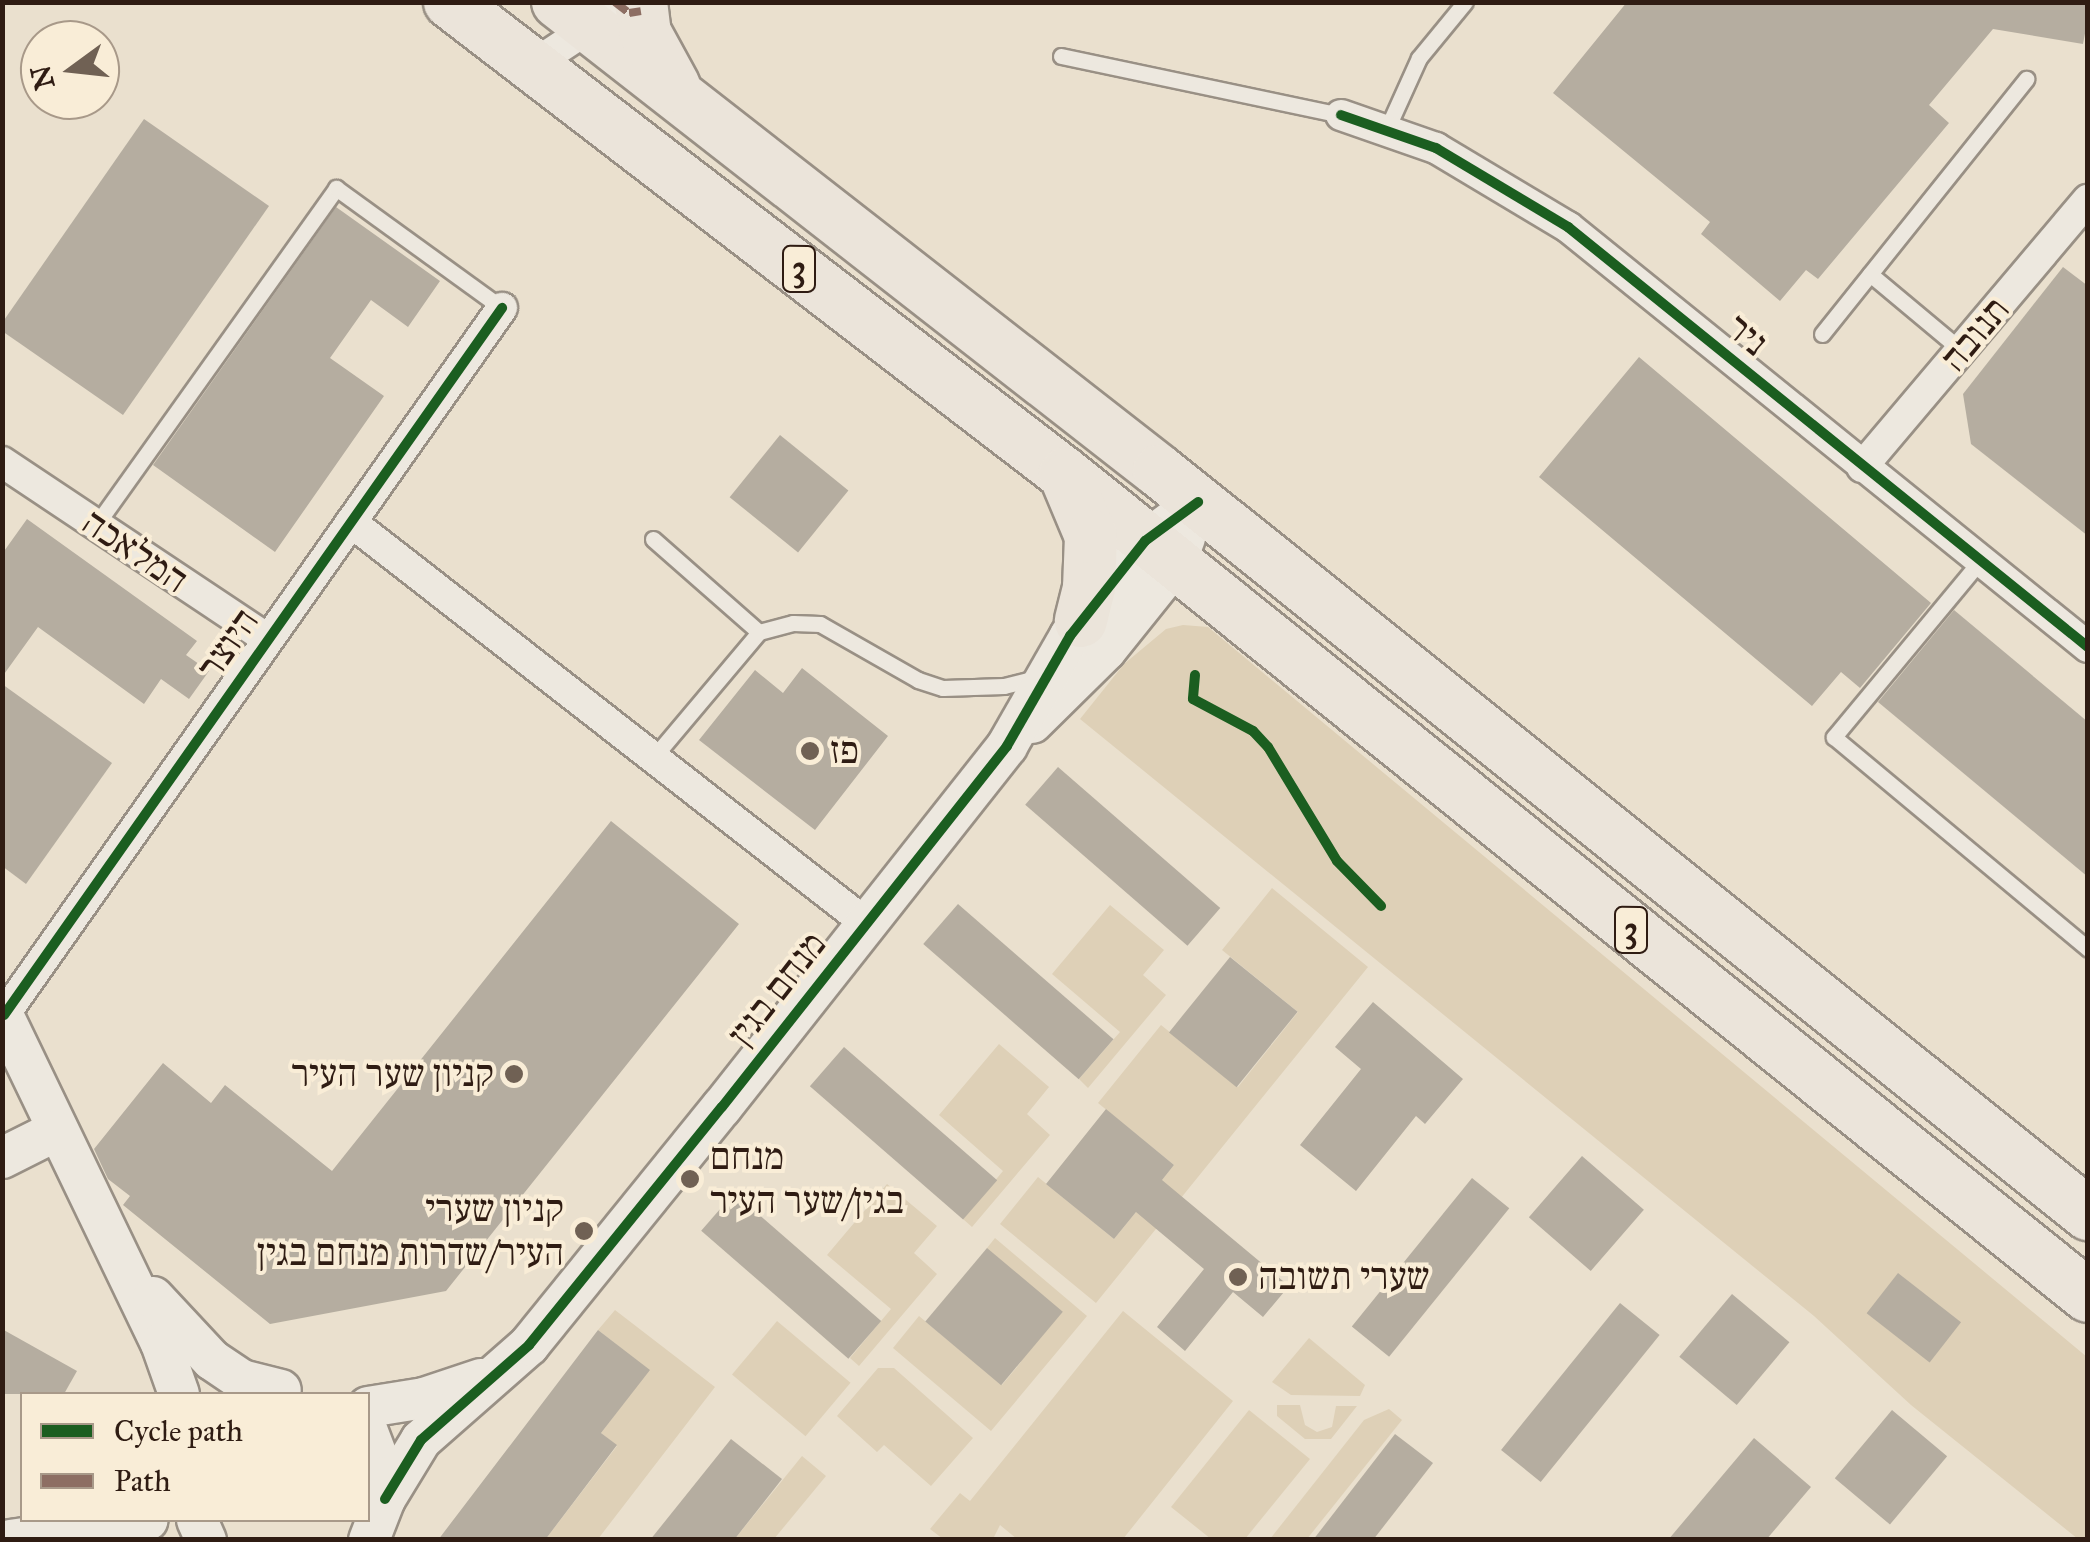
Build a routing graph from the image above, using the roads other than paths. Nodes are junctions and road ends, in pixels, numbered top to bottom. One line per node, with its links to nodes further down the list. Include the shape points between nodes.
1 (450, 2): 6 (highway, 3)
2 (641, 2): 8 (highway, via 658,63)
3 (1465, 2): 10 (lane, via 1419,58)
4 (577, 9): 6 (street); 6 (street); 8 (highway, 3)
5 (1061, 56): 9 (lane)
6 (532, 65): 18 (highway, 3)
7 (2026, 79): 12 (lane)
8 (684, 100): 19 (highway, 3)
9 (1342, 115): 10 (street, ניר)
10 (1386, 131): 17 (street, ניר, via 1436,148 1568,227)
11 (2085, 207): 15 (street, תנובה)
12 (1870, 274): 14 (lane); 15 (lane)
13 (502, 308): 20 (street, היוצר); 21 (lane, via 336,188)
14 (1822, 334)
15 (1961, 350): 17 (street, תנובה)
16 (2, 462): 21 (street, המלאכה)
17 (1862, 467): 24 (street, ניר)
18 (1065, 474): 23 (highway, 3); 25 (highway, via 1090,536)
19 (1198, 502): 23 (street, מנחם בגין); 37 (highway, 3)
20 (351, 522): 27 (street, היוצר); 31 (street)
21 (96, 525): 27 (street, המלאכה)
22 (653, 538): 26 (lane)
23 (1160, 553): 25 (street, מנחם בגין); 30 (street, מנחם בגין, via 1106,650); 39 (highway, 3)
24 (1980, 562): 28 (street, ניר); 33 (lane, via 1834,737)
25 (1081, 621): 29 (street, מנחם בגין)
26 (759, 632): 29 (lane, via 820,624 943,688); 31 (lane)
27 (268, 640): 34 (street, היוצר)
28 (2088, 647)
29 (1046, 676): 30 (street, מנחם בגין)
30 (1007, 746): 32 (street, מנחם בגין)
31 (653, 758): 32 (street)
32 (867, 924): 40 (street, מנחם בגין)
33 (2088, 949)
34 (3, 1014): 35 (street)
35 (56, 1132): 36 (street); 38 (street)
36 (2, 1158)
37 (2088, 1214)
38 (114, 1252): 41 (street); 42 (street, via 212,1360 242,1380)
39 (2088, 1296)
40 (529, 1345): 43 (street, מנחם בגין, via 458,1389); 45 (street, מנחם בגין, via 422,1440)
41 (178, 1392)
42 (282, 1392)
43 (370, 1406)
44 (370, 1436): 45 (street, via 380,1455)
45 (385, 1498): 48 (street, מנחם בגין)
46 (134, 1522): 47 (street)
47 (10, 1540)
48 (369, 1540)

